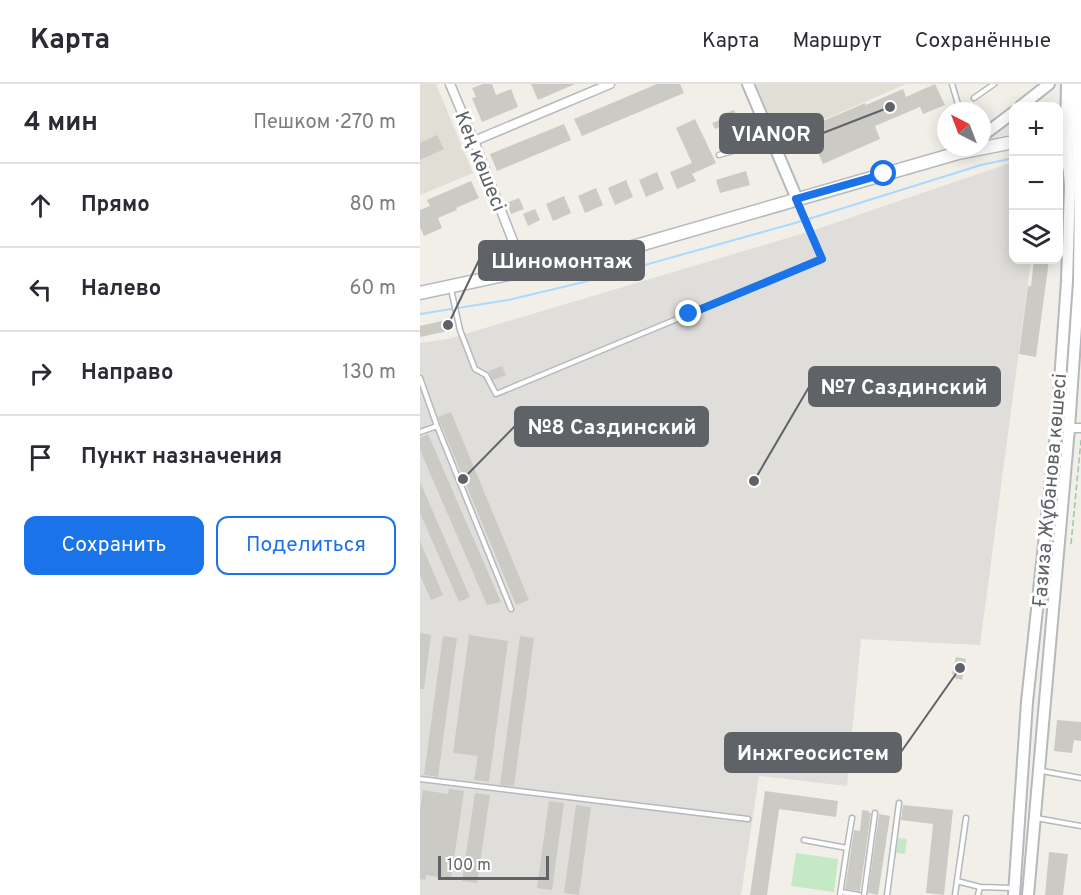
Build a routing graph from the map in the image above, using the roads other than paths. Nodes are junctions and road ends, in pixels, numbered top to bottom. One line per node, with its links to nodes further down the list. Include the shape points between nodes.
1 (450, 84): 16 (street, Кең көшесі)
2 (610, 84): 16 (street)
3 (748, 84): 15 (street)
4 (952, 84): 10 (lane)
5 (994, 84): 9 (lane)
6 (1049, 84): 11 (street)
7 (1066, 84): 14 (street, Ғазиза Жұбанова көшесі)
8 (1076, 84): 14 (street, Ғазиза Жұбанова көшесі)
9 (974, 98)
10 (957, 102)
11 (1026, 102)
12 (1009, 116): 13 (street)
13 (991, 129)
14 (1071, 134): 21 (street, Ғазиза Жұбанова көшесі)
15 (771, 139): 19 (lane); 22 (street)
16 (474, 141): 23 (street, Кең көшесі)
17 (1009, 143): 18 (main road)
18 (991, 146)
19 (719, 155)
20 (942, 156): 22 (main road)
21 (1076, 158): 24 (street, Ғазиза Жұбанова көшесі, via 1070,186); 25 (street, Ғазиза Жұбанова көшесі, via 1080,184)
22 (796, 199): 23 (main road, via 629,248); 26 (lane, via 822,259 496,394 486,375 475,369)
23 (525, 272): 26 (main road)
24 (1067, 281): 25 (street); 48 (street, Ғазиза Жұбанова көшесі, via 1057,424 1027,702)
25 (1079, 282): 30 (street, Ғазиза Жұбанова көшесі)
26 (450, 287): 27 (main road)
27 (420, 293)
28 (420, 378): 29 (lane)
29 (437, 426): 32 (lane); 33 (lane)
30 (1069, 428): 31 (street); 34 (street, Ғазиза Жұбанова көшесі)
31 (1081, 428)
32 (420, 432)
33 (511, 609)
34 (1038, 771): 35 (lane); 41 (street, Ғазиза Жұбанова көшесі)
35 (1081, 778)
36 (420, 779): 42 (lane)
37 (899, 803): 52 (lane)
38 (875, 813): 51 (lane)
39 (852, 818): 45 (lane)
40 (966, 818): 46 (lane)
41 (1035, 818): 43 (lane); 55 (street, Ғазиза Жұбанова көшесі)
42 (748, 819)
43 (1081, 826)
44 (804, 840): 45 (lane)
45 (847, 848): 49 (lane)
46 (957, 882): 47 (lane); 53 (lane)
47 (980, 887): 48 (lane); 54 (lane)
48 (1015, 891)
49 (841, 894): 50 (lane)
50 (859, 895)
51 (864, 895)
52 (887, 895)
53 (955, 895)
54 (978, 895)
55 (1028, 895)

